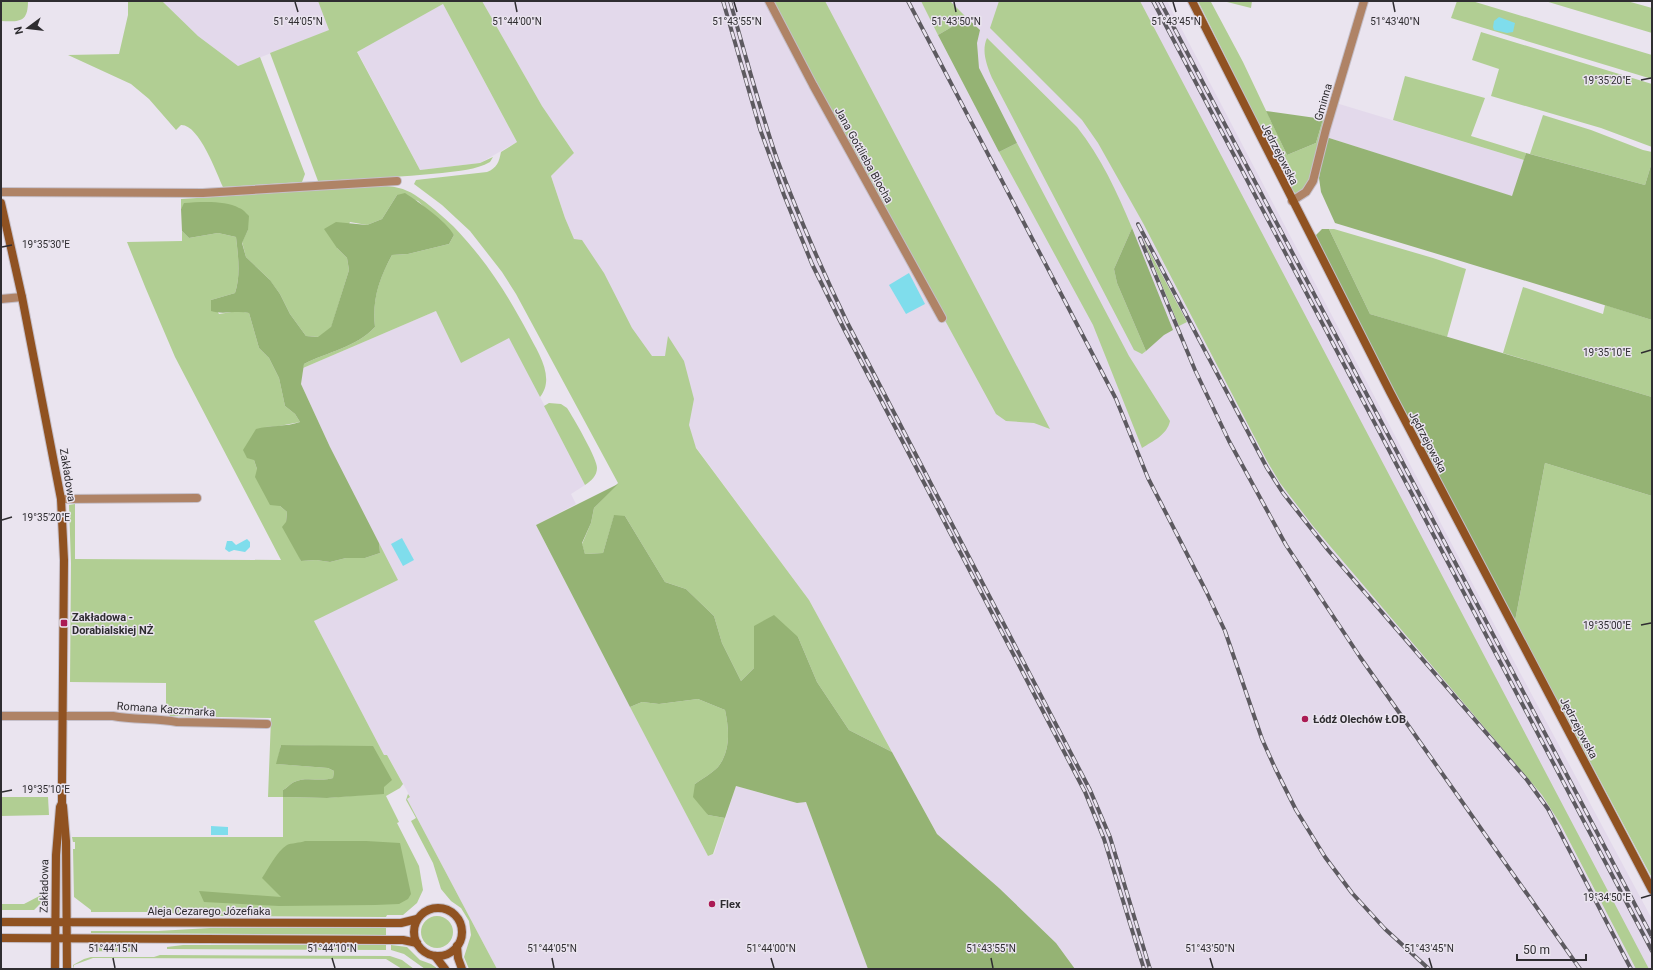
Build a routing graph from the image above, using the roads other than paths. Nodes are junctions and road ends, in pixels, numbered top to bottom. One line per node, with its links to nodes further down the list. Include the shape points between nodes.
1 (769, 1): 10 (street, Jana Gottlieba Blocha)
2 (1192, 1): 6 (street, Jędrzejowska)
3 (1364, 1): 6 (street, Gminna, via 1313,181 1306,192)
4 (397, 181): 5 (street, via 203,193)
5 (1, 192)
6 (1292, 201): 17 (street, Jędrzejowska)
7 (1, 203): 8 (street, Zakładowa)
8 (22, 297): 9 (street); 12 (street, Zakładowa)
9 (1, 299)
10 (942, 318)
11 (197, 498): 12 (street)
12 (61, 499): 14 (street, Zakładowa, via 64,530)
13 (1, 716): 14 (street, Romana Kaczmarka)
14 (63, 716): 15 (street, Romana Kaczmarka); 16 (street, Zakładowa)
15 (267, 724)
16 (62, 803): 20 (street, Zakładowa, via 56,855); 21 (street, Zakładowa, via 66,834)
17 (1652, 890)
18 (417, 919): 21 (street, Aleja Cezarego Józefiaka, via 401,923); 25 (street, via 413,930); 26 (street, via 429,909 448,909 461,924 462,933)
19 (1, 922): 20 (street, Aleja Cezarego Józefiaka)
20 (55, 922): 21 (street, Aleja Cezarego Józefiaka); 23 (street, Zakładowa)
21 (67, 922): 24 (street, Zakładowa)
22 (1, 938): 23 (street)
23 (55, 938): 24 (street); 28 (street, Zakładowa)
24 (67, 938): 25 (street, via 403,940); 29 (street, Zakładowa)
25 (417, 943): 27 (street, via 426,953)
26 (457, 946): 27 (street, via 450,952); 31 (street)
27 (435, 956): 30 (street)
28 (55, 969)
29 (67, 969)
30 (445, 969)
31 (462, 969)

